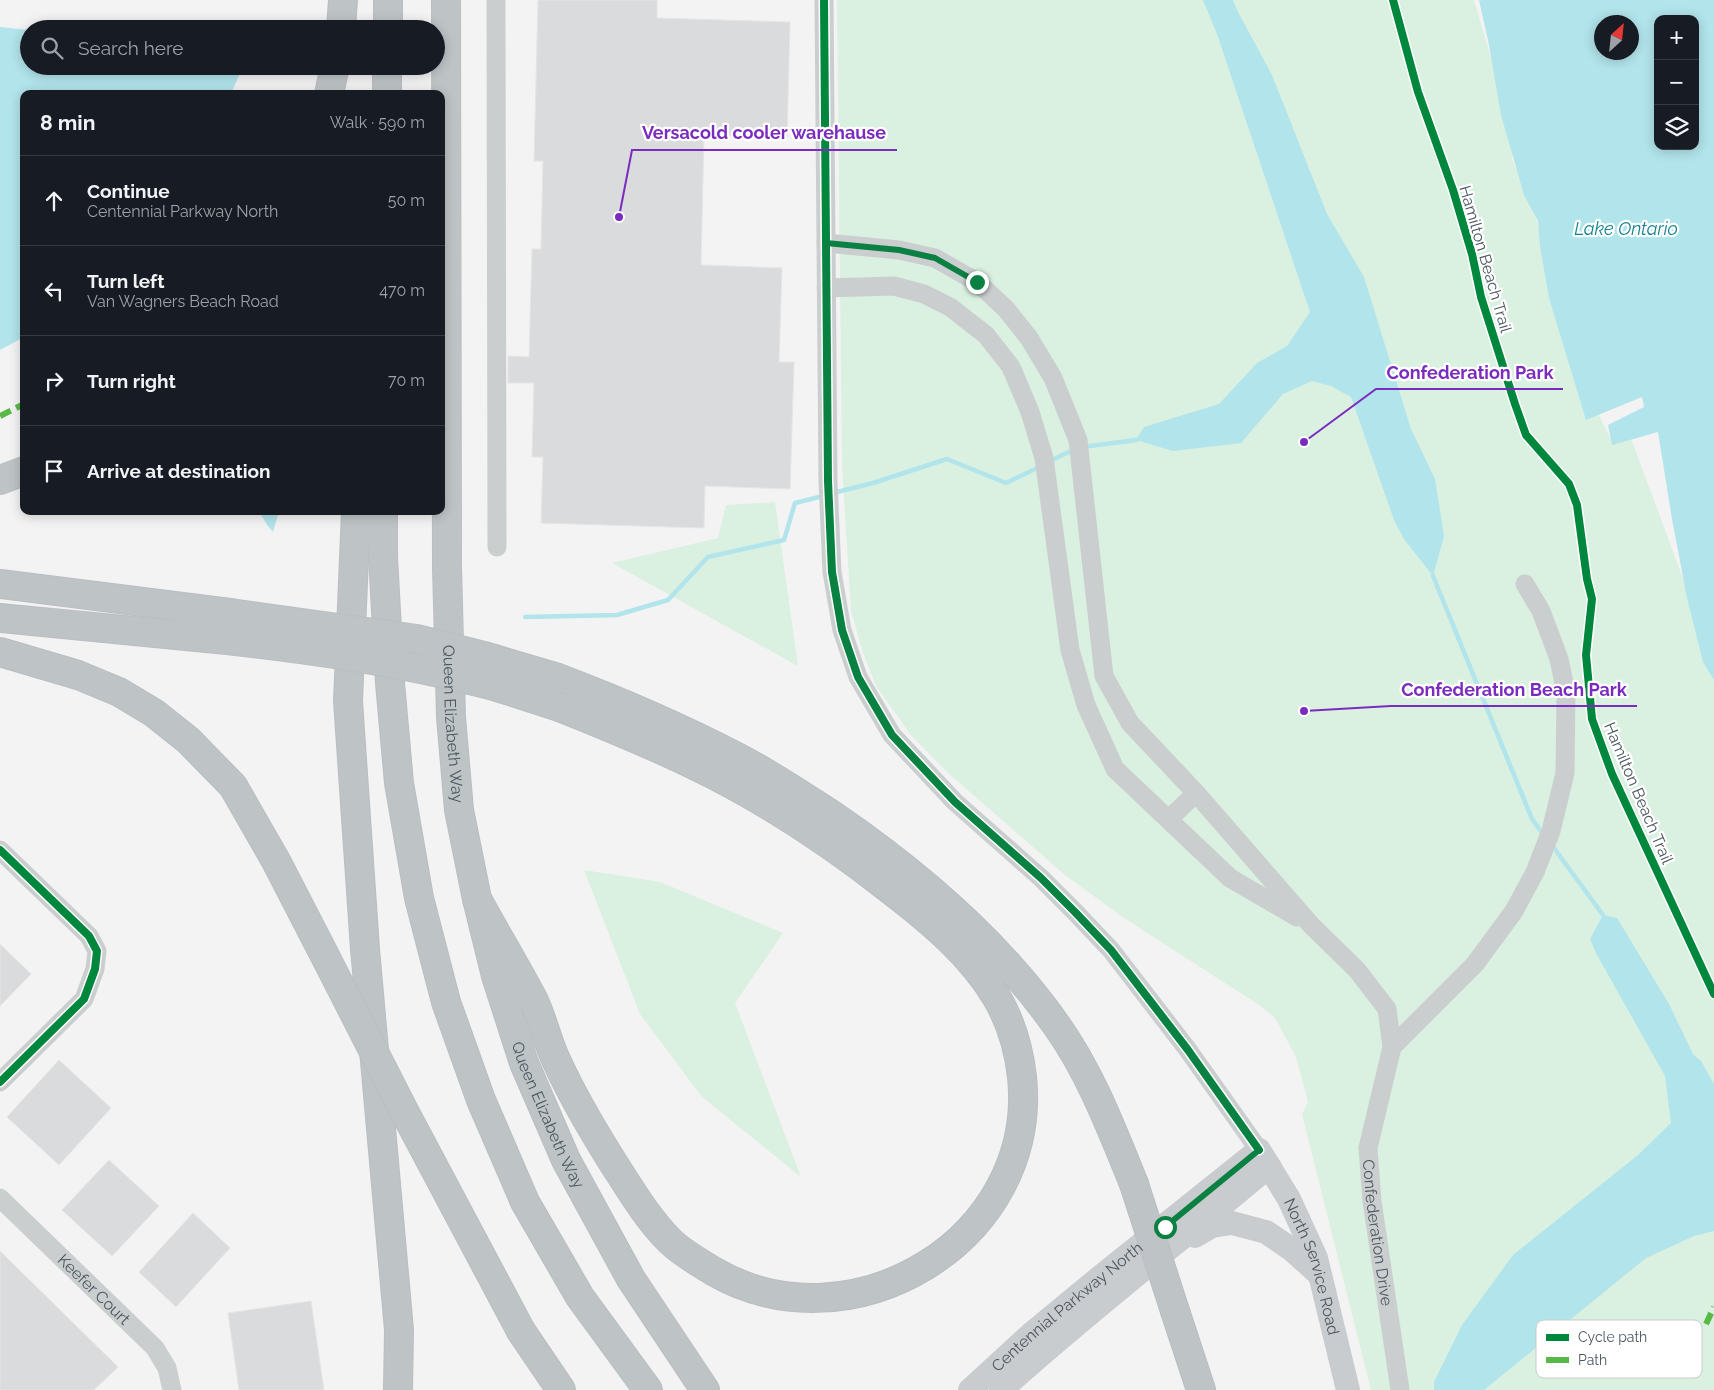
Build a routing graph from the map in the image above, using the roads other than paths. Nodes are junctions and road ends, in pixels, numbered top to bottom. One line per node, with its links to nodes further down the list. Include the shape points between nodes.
1 (343, 0): 6 (highway)
2 (388, 0): 7 (highway)
3 (446, 0): 28 (highway, Queen Elizabeth Way, via 447,566 451,717 459,810)
4 (496, 0): 20 (street)
5 (824, 0): 12 (street)
6 (341, 20)
7 (388, 20)
8 (333, 75): 10 (highway)
9 (387, 75): 11 (highway)
10 (330, 90)
11 (387, 90)
12 (826, 243): 13 (street); 14 (street, via 899,250 935,258 977,282)
13 (826, 288): 15 (street, via 894,286 924,294 950,307); 32 (street, via 832,572 842,630 858,677 898,742 956,802 1041,878 1111,950 1188,1050)
14 (1006, 309): 15 (street); 25 (street, via 1029,338 1053,378 1078,440 1104,676 1130,722)
15 (986, 335): 26 (street, via 1011,367 1030,412 1044,458 1070,650 1086,705 1115,769)
16 (20, 472): 17 (highway)
17 (0, 480)
18 (356, 515): 37 (highway, via 348,701 365,949 399,1330)
19 (383, 515): 39 (highway, via 389,673 399,783 419,898 446,1002 481,1100 525,1202 580,1297)
20 (497, 547)
21 (0, 584): 43 (highway, bridge, via 417,639 484,656 558,678 620,702 737,757 870,841 980,935 1022,980 1058,1027 1078,1060 1134,1184)
22 (1525, 584): 30 (street, via 1541,611 1556,651 1566,693 1565,773 1551,831 1535,872 1514,911 1475,964)
23 (0, 618): 28 (highway, bridge, via 323,651 487,684 562,708 634,737 697,766 774,808 852,859 917,910 960,949 982,974 999,1001 1020,1056 1023,1091 1016,1150 1000,1186 980,1218 956,1243 936,1260 895,1282 856,1295 824,1298 761,1292 728,1280 671,1242 641,1206 585,1117 556,1060 534,1002)
24 (0, 652): 38 (highway, bridge, via 78,675 119,692 154,713 188,740 233,786 276,860 521,1331)
25 (1196, 792): 26 (street); 29 (street)
26 (1168, 819): 29 (street, via 1230,878)
27 (0, 850): 31 (street, via 89,936 96,951 96,969 84,999)
28 (477, 899): 40 (highway, Queen Elizabeth Way, via 496,976 524,1063 566,1160 630,1280)
29 (1311, 926): 30 (street, via 1357,970 1387,1010)
30 (1392, 1047): 45 (street, Confederation Drive, via 1368,1148 1372,1201)
31 (0, 1082)
32 (1264, 1158): 34 (main road, Centennial Parkway North); 35 (main road, North Service Road, via 1289,1199 1316,1258); 41 (main road, Centennial Parkway North, via 1099,1278)
33 (0, 1198): 36 (street, Keefer Court, via 154,1348 167,1368)
34 (1173, 1245): 35 (main road, via 1188,1241 1212,1226 1232,1222 1266,1232); 42 (main road, Centennial Parkway North)
35 (1320, 1276): 44 (main road, North Service Road)
36 (172, 1390)
37 (398, 1390)
38 (561, 1390)
39 (648, 1390)
40 (705, 1390)
41 (970, 1390)
42 (1001, 1390)
43 (1201, 1390)
44 (1348, 1390)
45 (1400, 1390)

